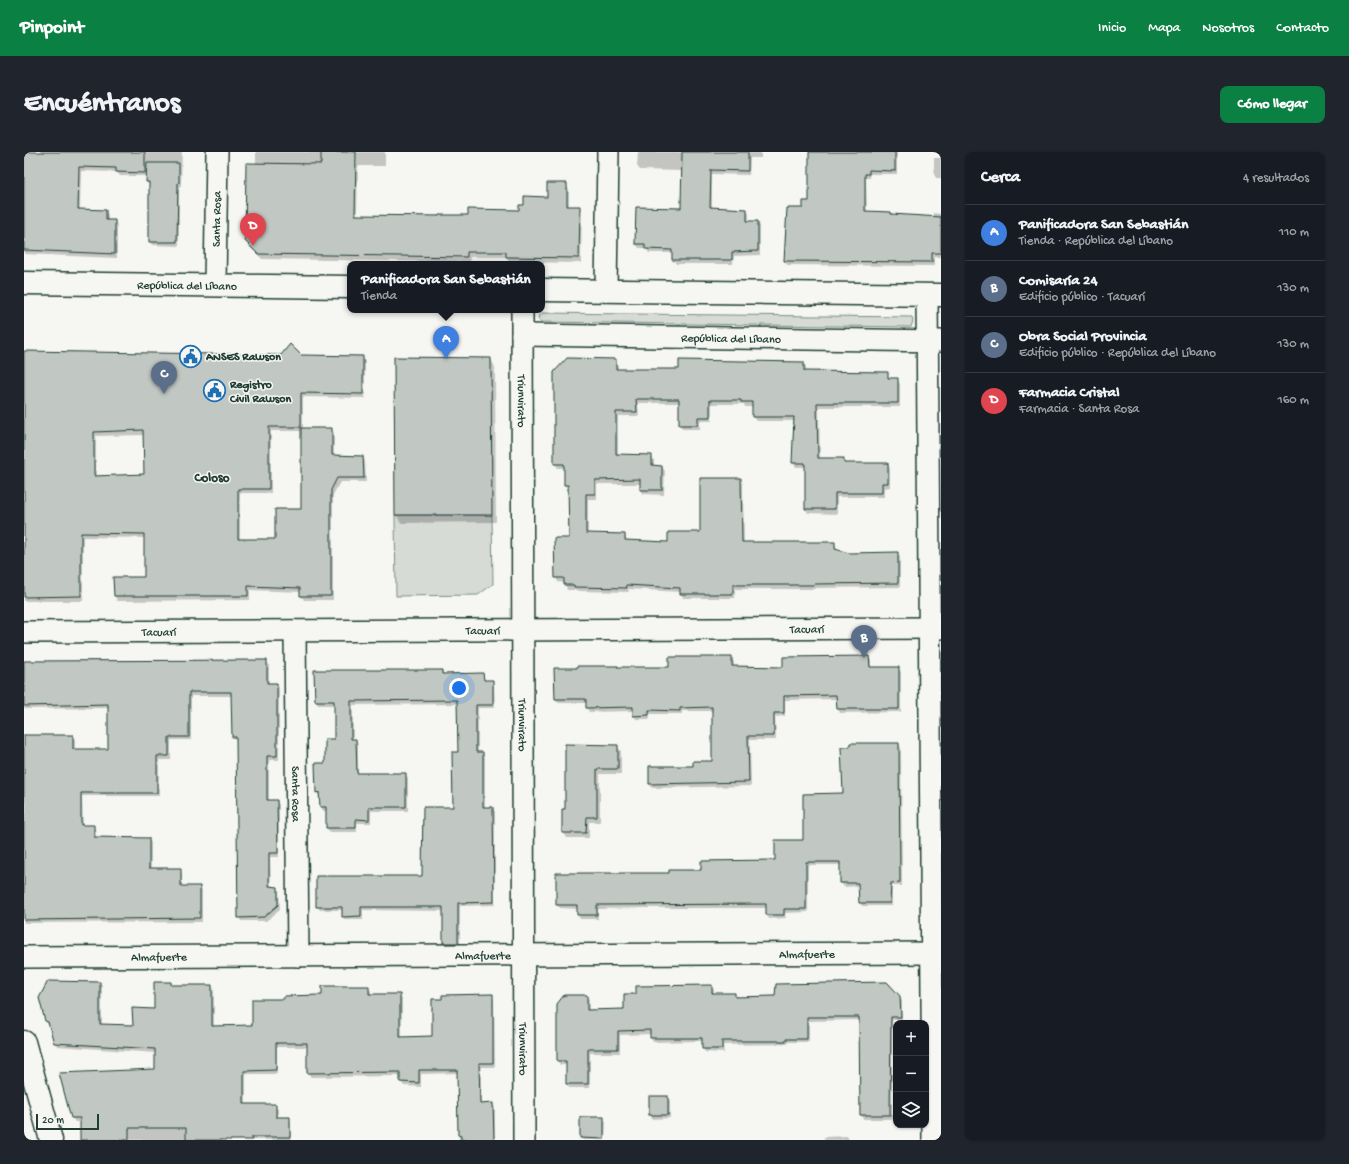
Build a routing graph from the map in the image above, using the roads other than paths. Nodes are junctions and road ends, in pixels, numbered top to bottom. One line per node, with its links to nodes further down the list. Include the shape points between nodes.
1 (217, 152): 4 (street, Santa Rosa)
2 (608, 152): 7 (street)
3 (24, 283): 4 (main road, República del Líbano)
4 (215, 285): 5 (main road, República del Líbano)
5 (347, 287)
6 (545, 290): 7 (main road)
7 (606, 291): 8 (main road)
8 (934, 295): 11 (street)
9 (522, 313): 10 (street, Triunvirato)
10 (522, 335): 11 (street, República del Líbano); 13 (street, Triunvirato)
11 (934, 341): 12 (street)
12 (935, 628): 13 (street, Tacuarí); 16 (street)
13 (523, 630): 14 (street, Tacuarí); 17 (street, Triunvirato)
14 (295, 631): 15 (street, Tacuarí); 18 (street, Santa Rosa)
15 (24, 632)
16 (936, 953): 17 (street, Almafuerte); 23 (street)
17 (524, 955): 18 (street, Almafuerte); 22 (street, Triunvirato)
18 (298, 956): 19 (street, Almafuerte)
19 (24, 957)
20 (24, 1042): 21 (main road)
21 (51, 1140)
22 (524, 1140)
23 (933, 1140)

